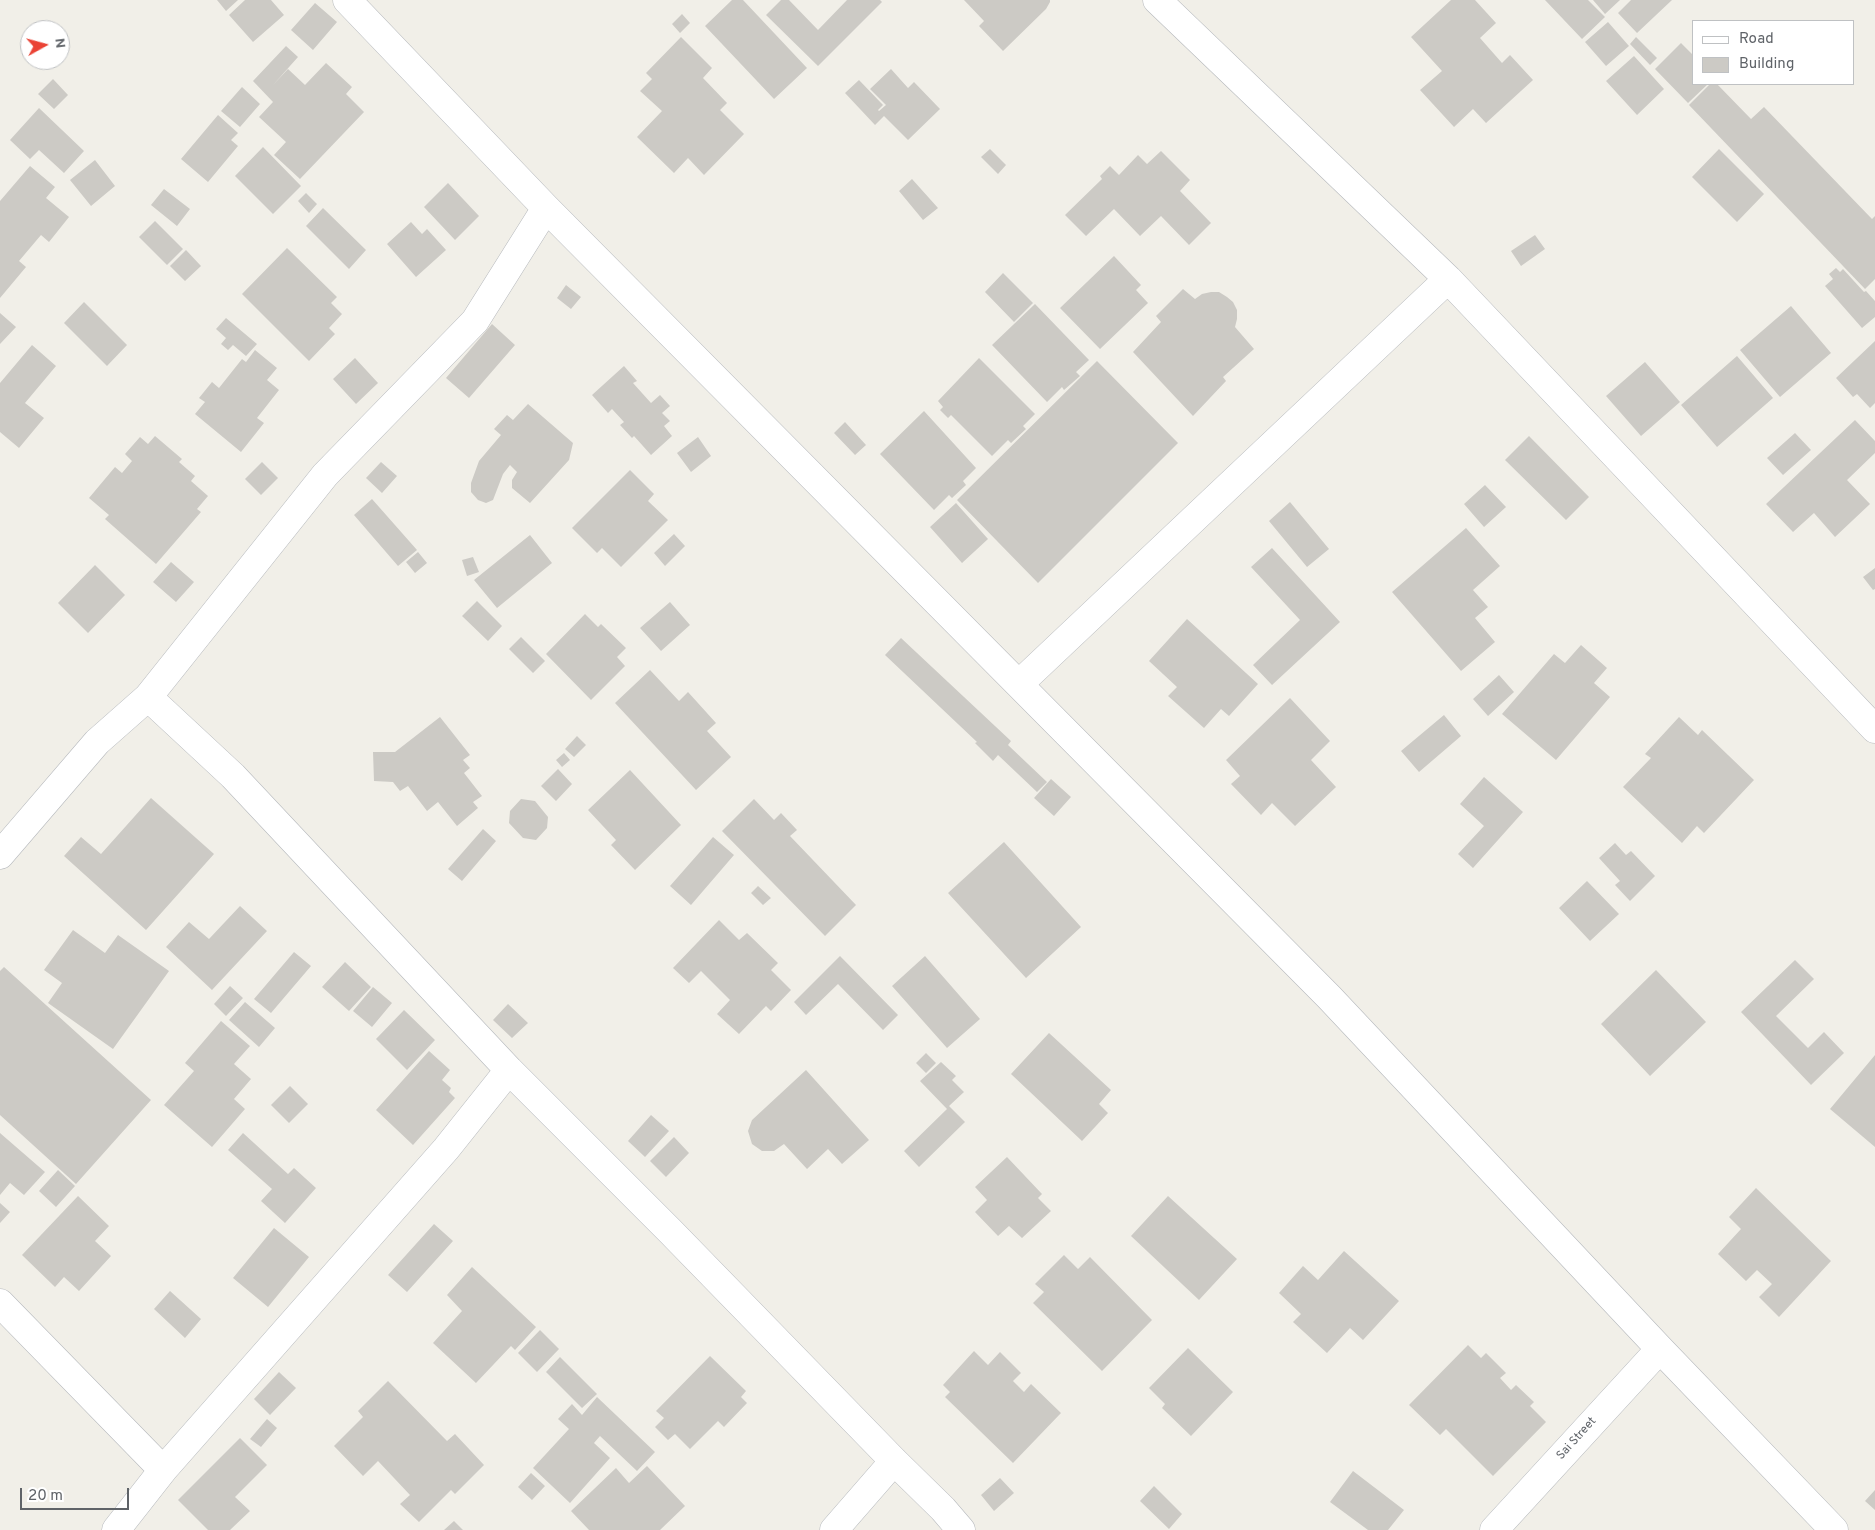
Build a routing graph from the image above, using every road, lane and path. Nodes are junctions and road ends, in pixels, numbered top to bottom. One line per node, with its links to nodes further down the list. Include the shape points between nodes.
1 (347, 0): 3 (street)
2 (1157, 0): 4 (street)
3 (546, 208): 5 (street); 6 (street, via 475,321 325,475)
4 (1448, 278): 5 (street); 7 (street)
5 (1019, 684): 11 (street, via 1329,997)
6 (148, 697): 8 (street, via 97,742); 9 (street, via 233,776)
7 (1875, 729)
8 (0, 854)
9 (509, 1070): 12 (street); 13 (street, via 446,1148)
10 (0, 1303): 13 (street)
11 (1660, 1349): 17 (street, Sai Street); 18 (street)
12 (894, 1461): 15 (street); 16 (street)
13 (163, 1470): 14 (street)
14 (116, 1530)
15 (834, 1530)
16 (961, 1530)
17 (1494, 1530)
18 (1834, 1530)

